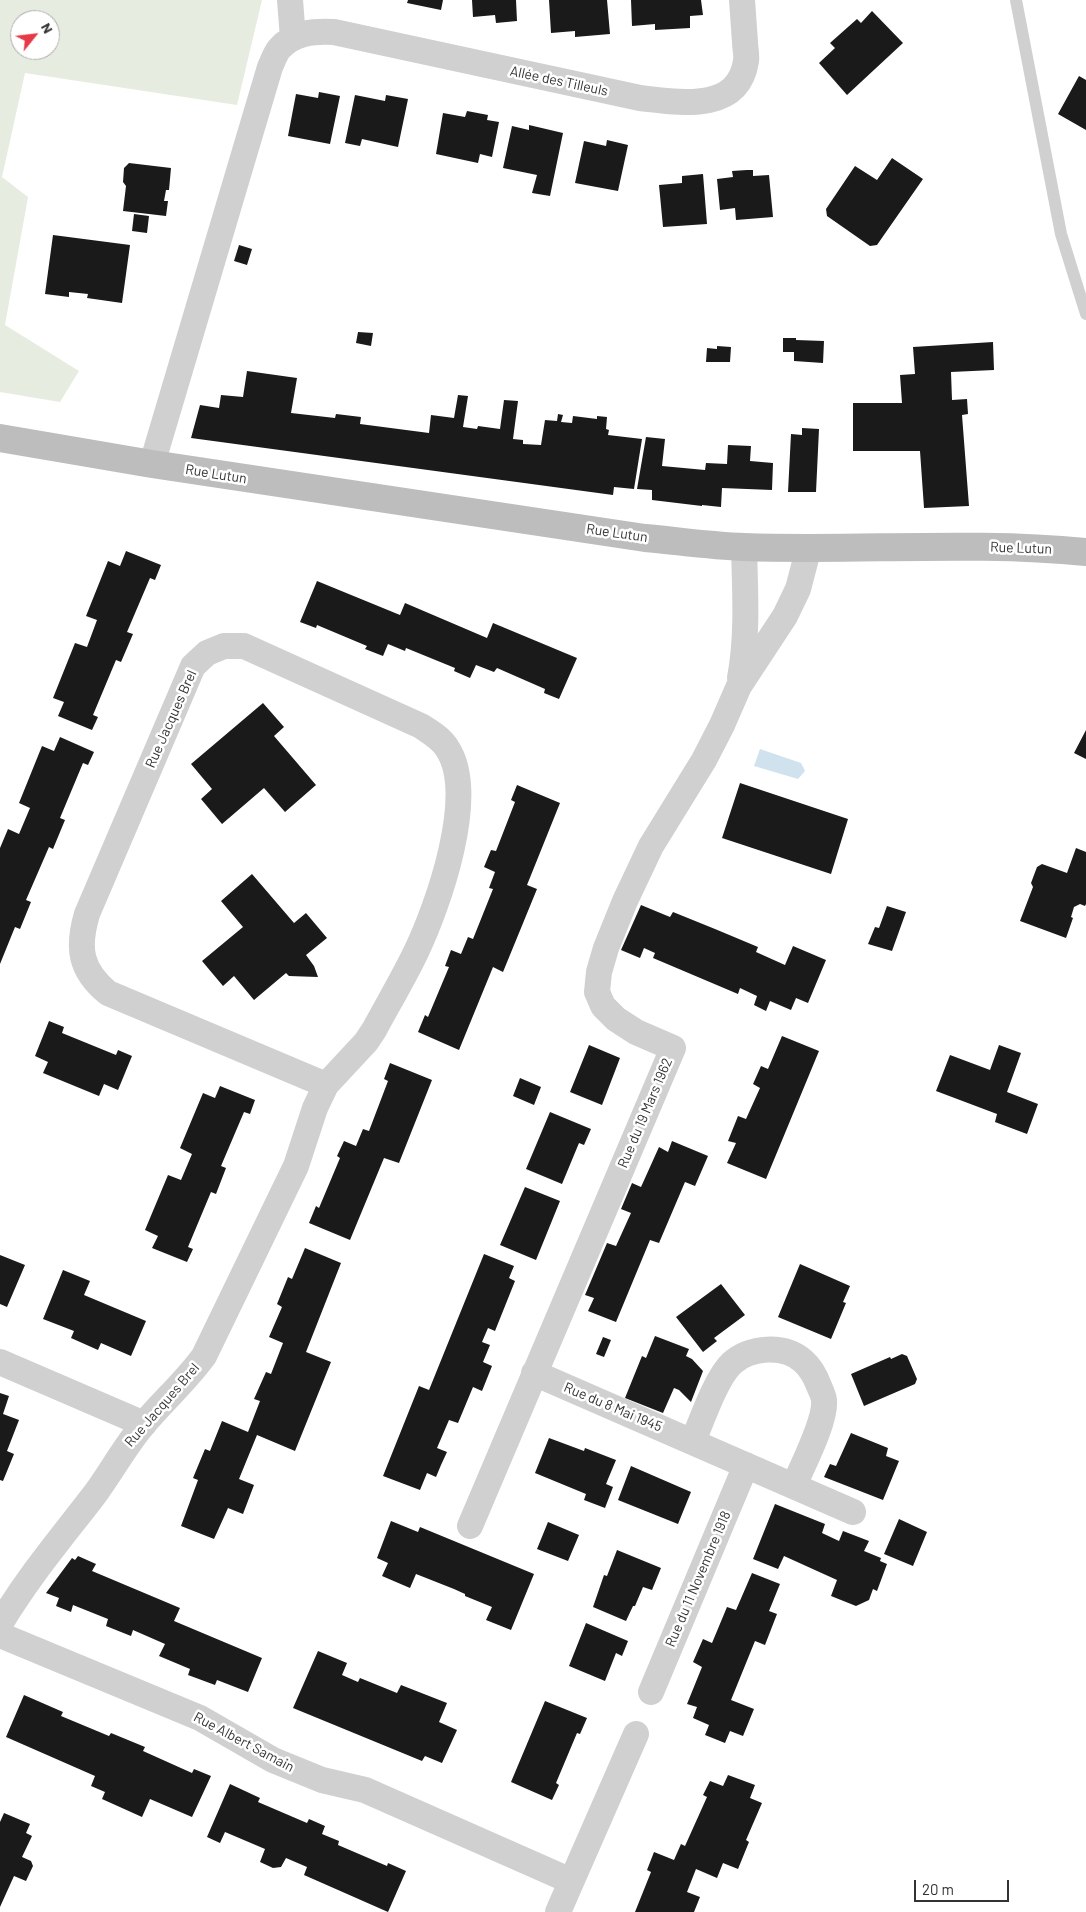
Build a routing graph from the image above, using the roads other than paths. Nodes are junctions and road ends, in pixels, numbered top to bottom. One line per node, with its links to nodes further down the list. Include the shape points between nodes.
1 (290, 0): 4 (street)
2 (742, 0): 4 (street, Allée des Tilleuls, via 746,61 739,80 727,92 709,102 640,98 334,32 314,31)
3 (1016, 0): 5 (lane, via 1061,234)
4 (293, 38): 7 (street, via 279,50 270,67)
5 (1086, 314)
6 (0, 438): 7 (main road, Rue Lutun)
7 (152, 464): 8 (main road, Rue Lutun, via 645,538)
8 (744, 547): 9 (main road, Rue Lutun); 11 (street, Rue du 19 Mars 1962, via 745,652)
9 (809, 547): 10 (main road, Rue Lutun, via 1010,546); 11 (street, Rue du 19 Mars 1962, via 798,589 785,616)
10 (1086, 552)
11 (739, 686): 14 (street, Rue du 19 Mars 1962, via 704,760 651,846 606,948 597,992 603,1006 636,1032 673,1048)
12 (326, 1085): 12 (street, Rue Jacques Brel, via 366,1042 416,951 446,872 455,833 459,784 456,766 447,748 421,726 244,646 224,646 207,653 193,666 175,707 87,914 82,931 85,964 94,981 108,993); 15 (street, Rue Jacques Brel, via 296,1166 204,1356)
13 (0, 1362): 15 (street)
14 (534, 1374): 16 (street, Rue du 8 Mai 1945); 20 (street, Rue du 19 Mars 1962)
15 (144, 1424): 21 (street, Rue Jacques Brel, via 35,1571)
16 (693, 1441): 17 (street, Rue du 8 Mai 1945); 18 (street, via 720,1381 732,1364 751,1352 786,1352 803,1360 816,1379 824,1400 821,1421)
17 (746, 1465): 18 (street, Rue du 8 Mai 1945); 23 (street, Rue du 11 Novembre 1918)
18 (794, 1486): 19 (street, Rue du 8 Mai 1945)
19 (853, 1512)
20 (470, 1526)
21 (0, 1624)
22 (0, 1635): 25 (street, Rue Albert Samain, via 200,1718 273,1760 322,1780 365,1790)
23 (650, 1692)
24 (636, 1734): 25 (street)
25 (571, 1881): 26 (street)
26 (558, 1912)

